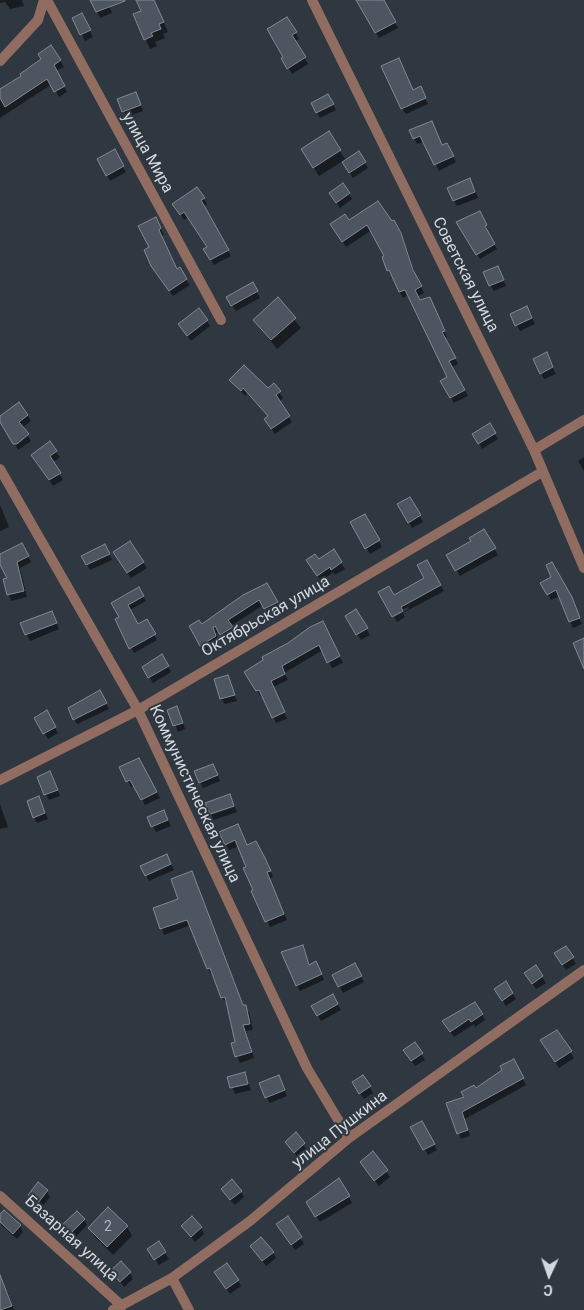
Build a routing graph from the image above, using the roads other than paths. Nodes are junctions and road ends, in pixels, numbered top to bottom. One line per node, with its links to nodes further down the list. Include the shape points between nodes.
1 (46, 0): 3 (street, улица Мира, via 38,20); 4 (street, улица Мира)
2 (312, 0): 6 (street, Советская улица)
3 (0, 61)
4 (221, 320)
5 (584, 420): 6 (street)
6 (534, 450): 8 (street, Советская улица)
7 (0, 469): 10 (street, Коммунистическая улица)
8 (542, 472): 9 (street, Советская улица); 10 (street, Октябрьская улица)
9 (584, 568)
10 (138, 710): 11 (street, Октябрьская улица); 13 (street, Коммунистическая улица, via 307,1068)
11 (0, 780)
12 (584, 970): 13 (street, улица Пушкина)
13 (349, 1138): 15 (street, улица Пушкина, via 250,1221)
14 (0, 1196): 16 (street, Базарная улица)
15 (172, 1278): 16 (street, улица Пушкина); 17 (street)
16 (117, 1308)
17 (189, 1310)

